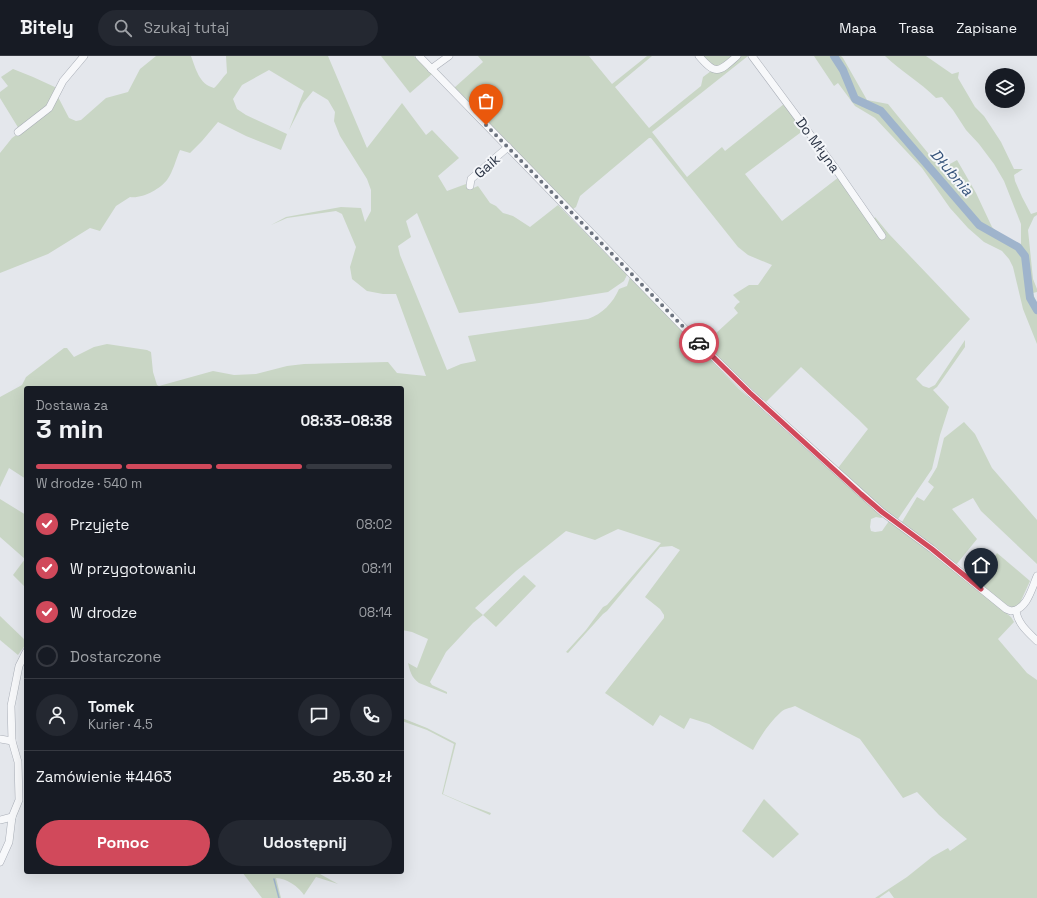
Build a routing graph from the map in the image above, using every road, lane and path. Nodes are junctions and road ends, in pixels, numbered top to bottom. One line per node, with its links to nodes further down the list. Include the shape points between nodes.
1 (84, 56): 8 (street, via 63,81 49,108)
2 (419, 56): 7 (street)
3 (449, 56): 7 (street)
4 (698, 56): 5 (street, via 707,66 717,70)
5 (736, 56)
6 (752, 56): 11 (street, Do Młyna)
7 (431, 69): 9 (street)
8 (18, 132)
9 (508, 147): 10 (street, Gaik, via 471,179); 13 (street, via 678,323 750,393 861,494 1006,609)
10 (470, 186)
11 (882, 236)
12 (1037, 576): 13 (street, via 1024,605)
13 (1016, 611): 14 (street, via 1020,624)
14 (1037, 641)
15 (24, 656): 17 (street, via 16,677 11,706)
16 (0, 739): 17 (street)
17 (12, 741): 18 (street, via 18,762 19,800)
18 (12, 816): 19 (street); 20 (street, via 9,842)
19 (0, 820)
20 (0, 862)

